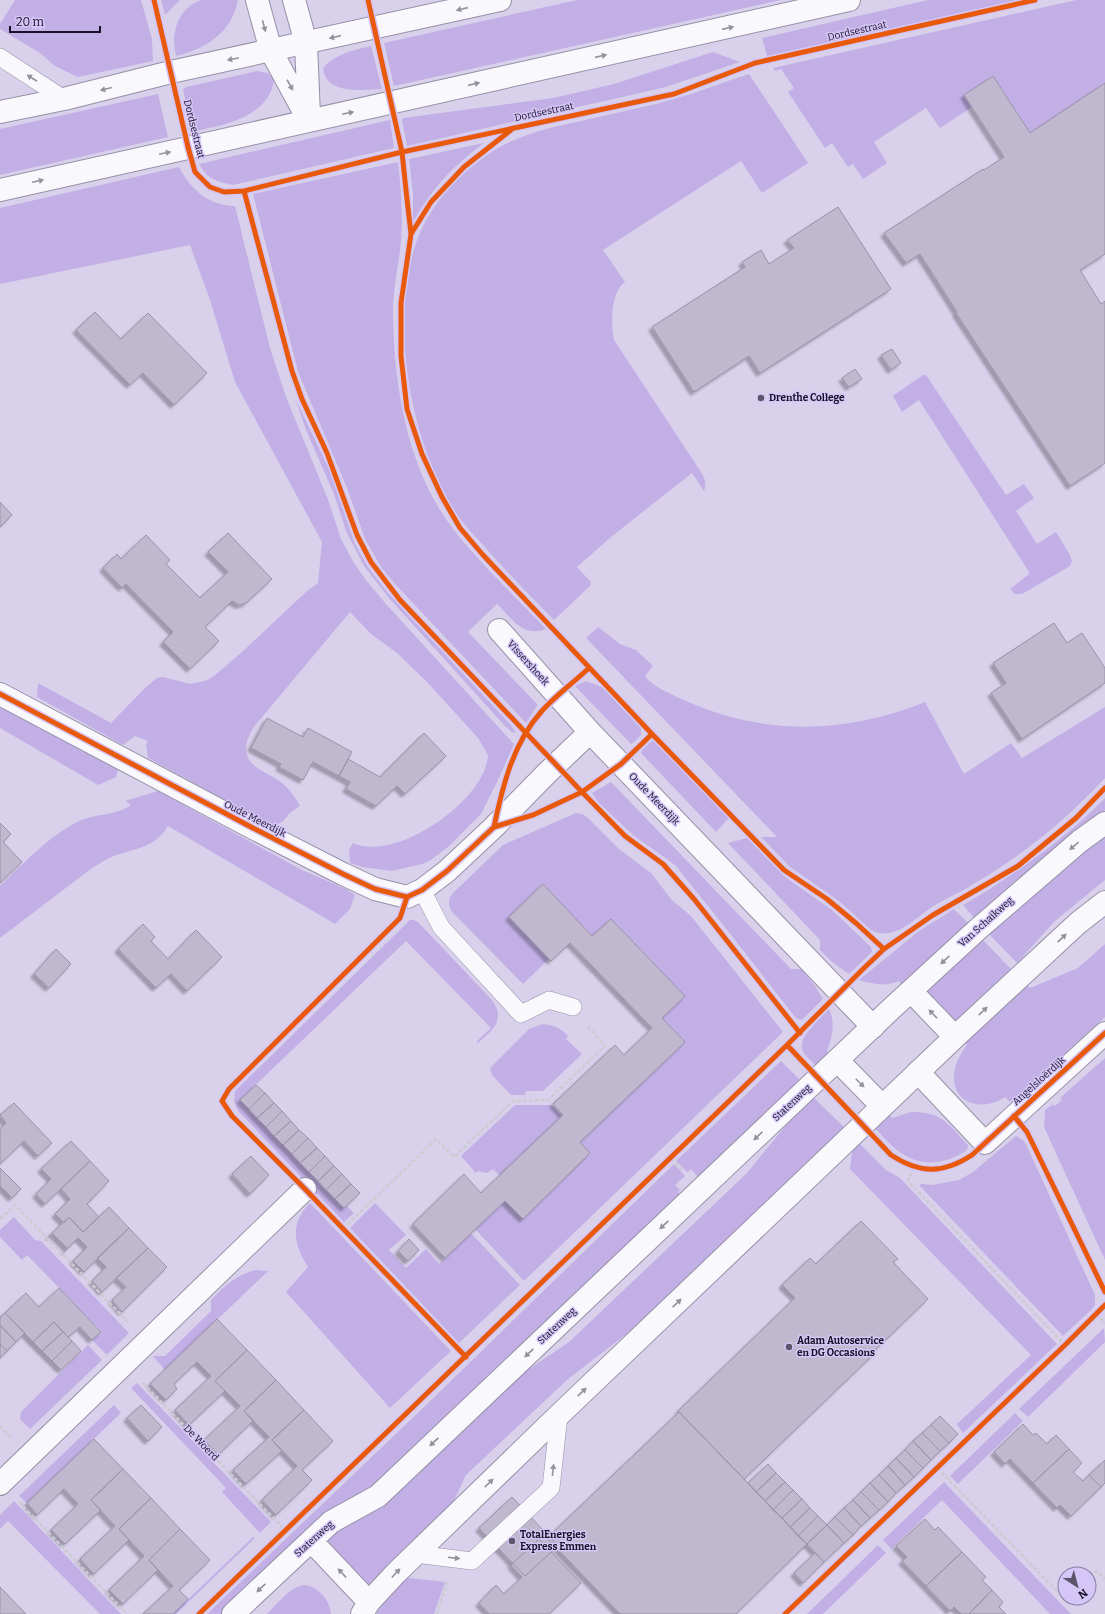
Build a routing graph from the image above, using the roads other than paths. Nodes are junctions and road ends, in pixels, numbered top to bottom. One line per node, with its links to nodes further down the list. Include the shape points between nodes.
1 (258, 0): 6 (street, one-way to 6)
2 (294, 0): 5 (street)
3 (500, 0): 5 (street, one-way to 5)
4 (849, 0): 10 (street, Dordsestraat, one-way to 4)
5 (306, 43): 6 (street); 10 (street)
6 (271, 51): 8 (street, one-way to 8, via 171,72); 10 (street, one-way to 10)
7 (0, 57): 8 (lane, one-way to 7)
8 (64, 99): 9 (street)
9 (0, 112)
10 (310, 121): 11 (street, Dordsestraat, one-way to 10)
11 (0, 190)
12 (499, 630): 14 (street, Vissershoek)
13 (0, 694): 16 (street, Oude Meerdijk, via 253,828 375,889 407,896)
14 (590, 732): 16 (street, Oude Meerdijk, via 494,828); 20 (street, Oude Meerdijk)
15 (1105, 823): 18 (street, Van Schaikweg, one-way to 18, via 1010,900)
16 (422, 890): 19 (lane, via 441,927 521,1014 549,1000)
17 (1105, 902): 22 (street, one-way to 17, via 1078,923)
18 (911, 991): 20 (street, Van Schaikweg); 22 (street, one-way to 18)
19 (573, 1007)
20 (873, 1027): 23 (street, Statenweg)
21 (1105, 1033): 24 (street, Angelsloërdijk, via 985,1143)
22 (955, 1037): 24 (street)
23 (838, 1061): 25 (street, one-way to 25); 29 (street, Statenweg, one-way to 29, via 378,1496 331,1522)
24 (918, 1072): 25 (street)
25 (882, 1106): 27 (street, one-way to 25)
26 (305, 1189): 28 (street)
27 (558, 1415): 30 (street, one-way to 27); 30 (lane, one-way to 27, via 472,1561 551,1488)
28 (1, 1484)
29 (306, 1546): 31 (street, one-way to 29, via 318,1548); 32 (street, Statenweg, one-way to 32)
30 (415, 1554): 31 (street, one-way to 30)
31 (366, 1608)
32 (233, 1614)

